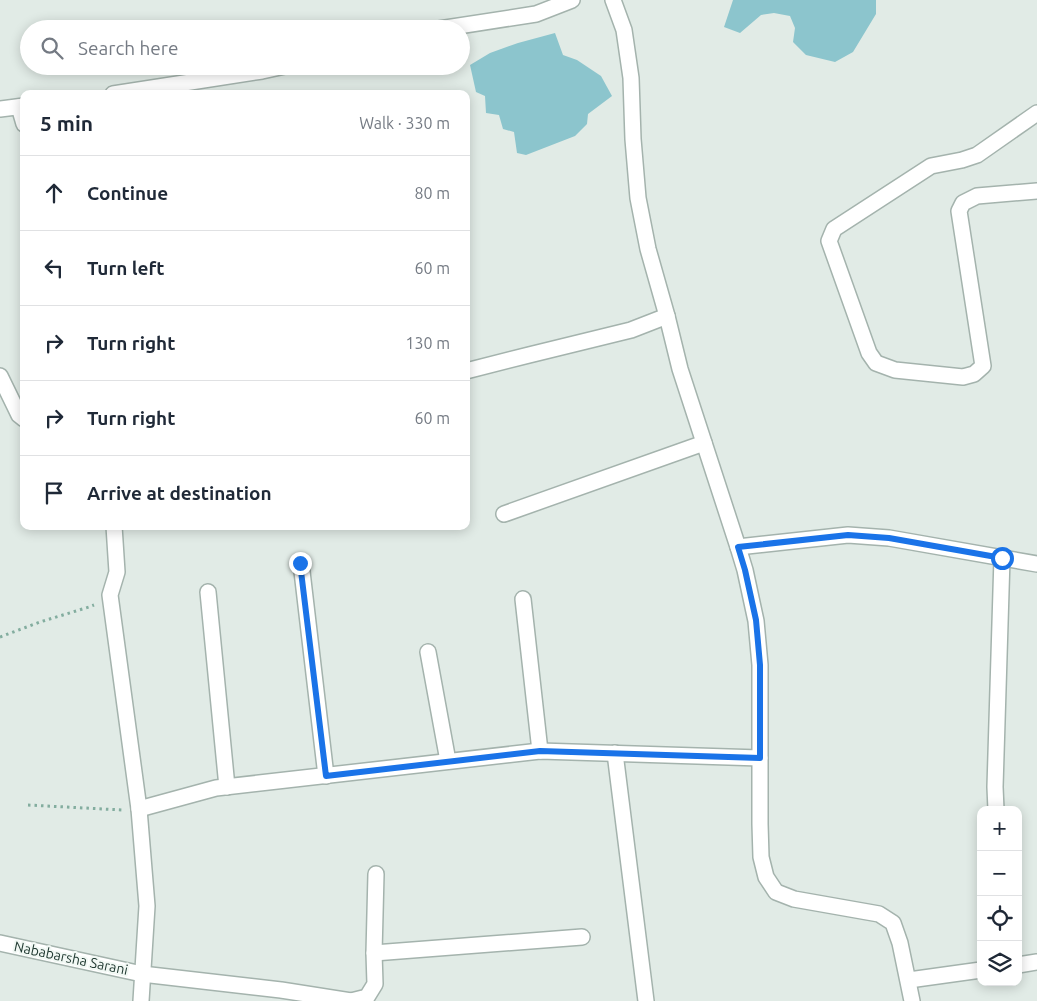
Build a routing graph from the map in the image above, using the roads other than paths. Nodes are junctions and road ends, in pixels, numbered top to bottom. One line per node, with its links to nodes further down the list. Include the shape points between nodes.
1 (572, 0): 3 (street, via 536,14)
2 (613, 0): 10 (street, via 624,30 631,78 638,198)
3 (470, 24)
4 (242, 75): 5 (street)
5 (140, 90)
6 (20, 107): 7 (street)
7 (0, 109)
8 (1037, 113): 9 (street, via 978,155 931,166 834,229 829,241 869,353 876,363 895,370 963,377 974,374 983,366 959,211 963,203 978,196)
9 (1037, 191)
10 (667, 316): 11 (street, via 631,330); 14 (street)
11 (470, 371)
12 (0, 376): 13 (street)
13 (20, 415)
14 (704, 443): 15 (street); 17 (street)
15 (504, 514)
16 (114, 530): 31 (street, via 117,572 110,595)
17 (738, 547): 18 (street, via 848,535 889,538); 26 (street, via 756,620 760,665)
18 (1002, 558): 20 (street); 30 (street)
19 (300, 563): 28 (street)
20 (1037, 564)
21 (208, 592): 29 (street)
22 (523, 599): 24 (street)
23 (428, 652): 27 (street)
24 (540, 751): 25 (street); 27 (street)
25 (615, 753): 26 (street); 45 (street)
26 (760, 758): 40 (street, via 762,857 766,877 776,892 794,899 879,914 893,923)
27 (448, 761): 28 (street)
28 (326, 776): 29 (street)
29 (227, 787): 31 (street)
30 (996, 806)
31 (139, 810): 39 (street, via 147,906)
32 (376, 874): 35 (street)
33 (582, 936): 35 (street)
34 (0, 943): 39 (street, Nababarsha Sarani)
35 (374, 953): 42 (street, via 376,984)
36 (1037, 962): 37 (street)
37 (1022, 964)
38 (977, 971): 40 (street)
39 (142, 974): 41 (street, Nababarsha Sarani); 43 (street)
40 (908, 980): 46 (street)
41 (291, 996): 44 (street, Nababarsha Sarani)
42 (368, 999): 44 (street)
43 (141, 1001)
44 (351, 1001)
45 (646, 1001)
46 (912, 1001)

